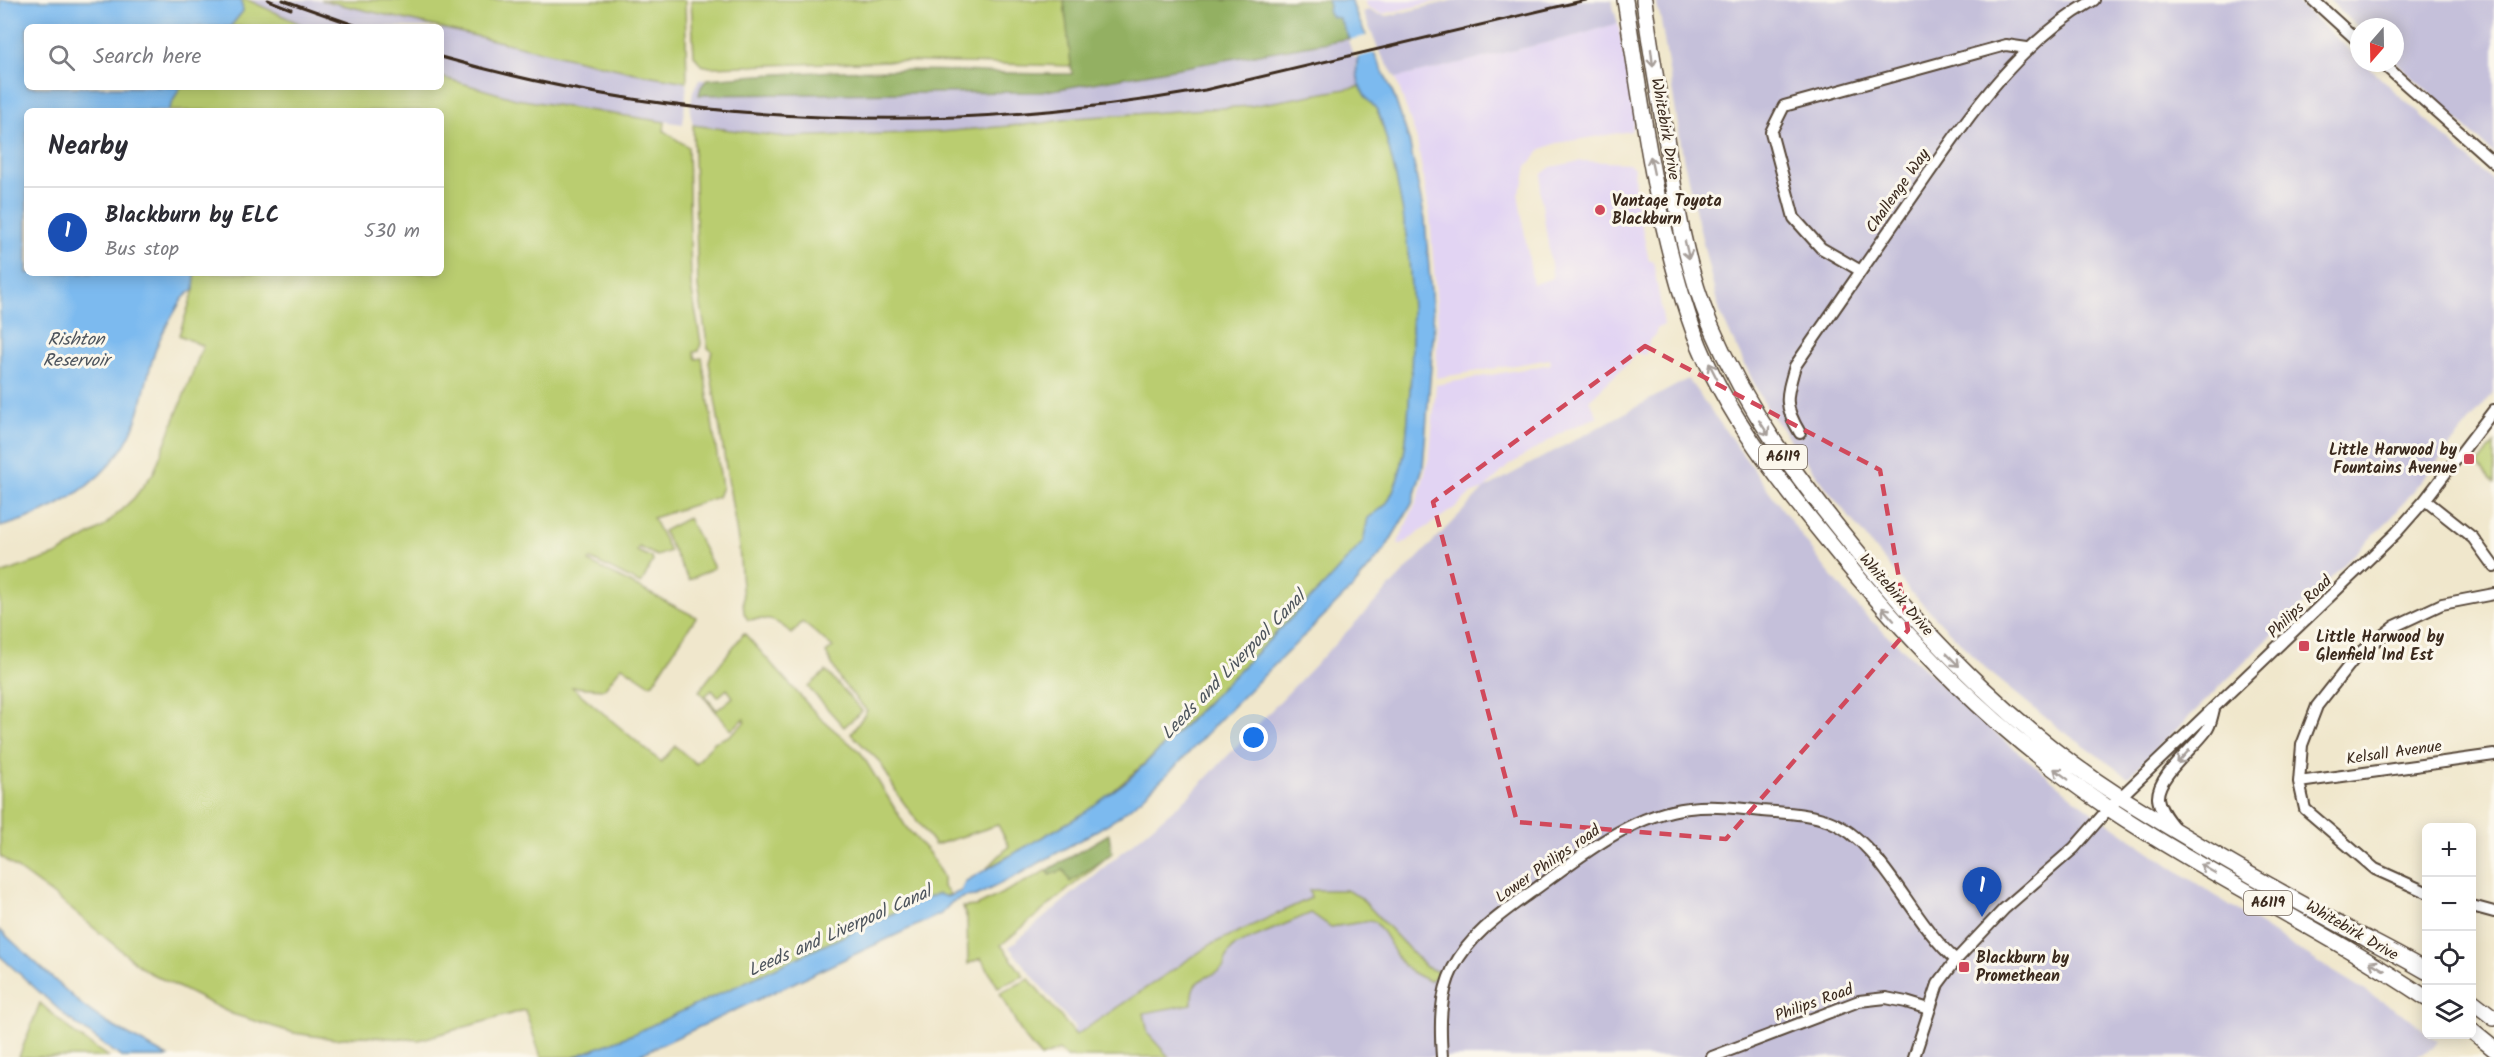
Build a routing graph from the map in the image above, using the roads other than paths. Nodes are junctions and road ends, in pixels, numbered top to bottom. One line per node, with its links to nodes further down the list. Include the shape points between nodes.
1 (1625, 0): 19 (highway, Whitebirk Drive / A6119, one-way to 1, via 2031,752 1924,654 1873,598 1771,471 1735,413 1690,322 1672,264)
2 (1644, 0): 18 (highway, Whitebirk Drive / A6119, one-way to 18, via 1678,215 1691,268 1710,323 1753,411 1826,514 1936,642 2011,714)
3 (2094, 0): 6 (street, Challenge Way)
4 (2313, 0): 5 (street)
5 (2350, 34)
6 (2027, 48): 9 (street, Challenge Way, via 1969,116); 9 (street, via 2006,45 1784,106 1771,132 1794,218 1821,248)
7 (2392, 72): 8 (street)
8 (2494, 163)
9 (1861, 271): 11 (street, Challenge Way, via 1795,366 1787,392 1789,414)
10 (2494, 410): 12 (street, Philips Road)
11 (1800, 433)
12 (2425, 500): 13 (street, via 2473,538); 15 (street, Philips Road, via 2333,596)
13 (2494, 567)
14 (2494, 594): 17 (street, via 2442,604 2395,626 2358,654 2317,706 2302,745)
15 (2214, 709): 18 (street, Philips Road); 20 (street, one-way to 20, via 2208,729 2159,790 2163,813)
16 (2494, 755): 17 (street, Kelsall Avenue)
17 (2299, 782): 21 (street, via 2305,809 2328,831 2376,869)
18 (2121, 797): 19 (street, Philips Road); 20 (highway, Whitebirk Drive / A6119)
19 (2109, 808): 24 (street, Philips Road, via 2074,848 2004,909); 26 (highway, Whitebirk Drive / A6119, one-way to 19)
20 (2175, 829): 25 (highway, Whitebirk Drive / A6119)
21 (2422, 890)
22 (2476, 907): 23 (street)
23 (2494, 913)
24 (1956, 960): 28 (street, Philips Road, via 1938,984); 32 (street, Lower Philips road, via 1940,946 1868,847 1842,827 1809,815 1730,807 1672,810 1601,842 1481,931 1460,955 1445,990 1440,1020)
25 (2422, 968)
26 (2422, 995)
27 (2476, 1004): 29 (highway)
28 (1929, 1009): 33 (street, Philips Road, via 1886,998 1859,1001); 34 (street, Philips Road)
29 (2494, 1018)
30 (2476, 1034): 31 (highway)
31 (2494, 1049)
32 (1442, 1057)
33 (1712, 1057)
34 (1914, 1057)

